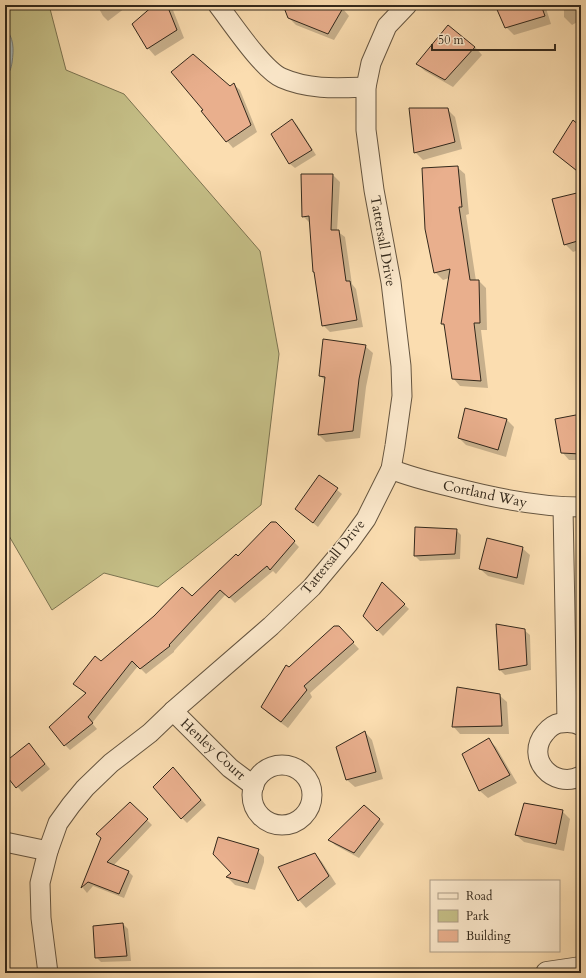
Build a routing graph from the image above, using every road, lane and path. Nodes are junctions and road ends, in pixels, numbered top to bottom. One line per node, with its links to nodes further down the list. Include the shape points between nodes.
1 (218, 5): 3 (street, via 264,64 281,78 320,88)
2 (407, 5): 3 (street, Tattersall Drive, via 387,26 371,63)
3 (366, 87): 4 (street, Tattersall Drive, via 366,130 392,289 401,366 402,396)
4 (391, 469): 5 (street, Cortland Way, via 407,476 493,498); 6 (street, Tattersall Drive, via 366,519 312,587)
5 (572, 507): 7 (street)
6 (173, 711): 9 (street, Henley Court, via 230,768); 11 (street, Tattersall Drive, via 85,788 58,823)
7 (574, 724): 8 (street, via 557,724 549,729 542,736 538,756 548,773 557,778 566,780)
8 (581, 776)
9 (254, 786)
10 (5, 842): 11 (street)
11 (48, 851): 13 (street, Tattersall Drive, via 40,883)
12 (581, 968): 14 (street)
13 (48, 973)
14 (547, 973)

